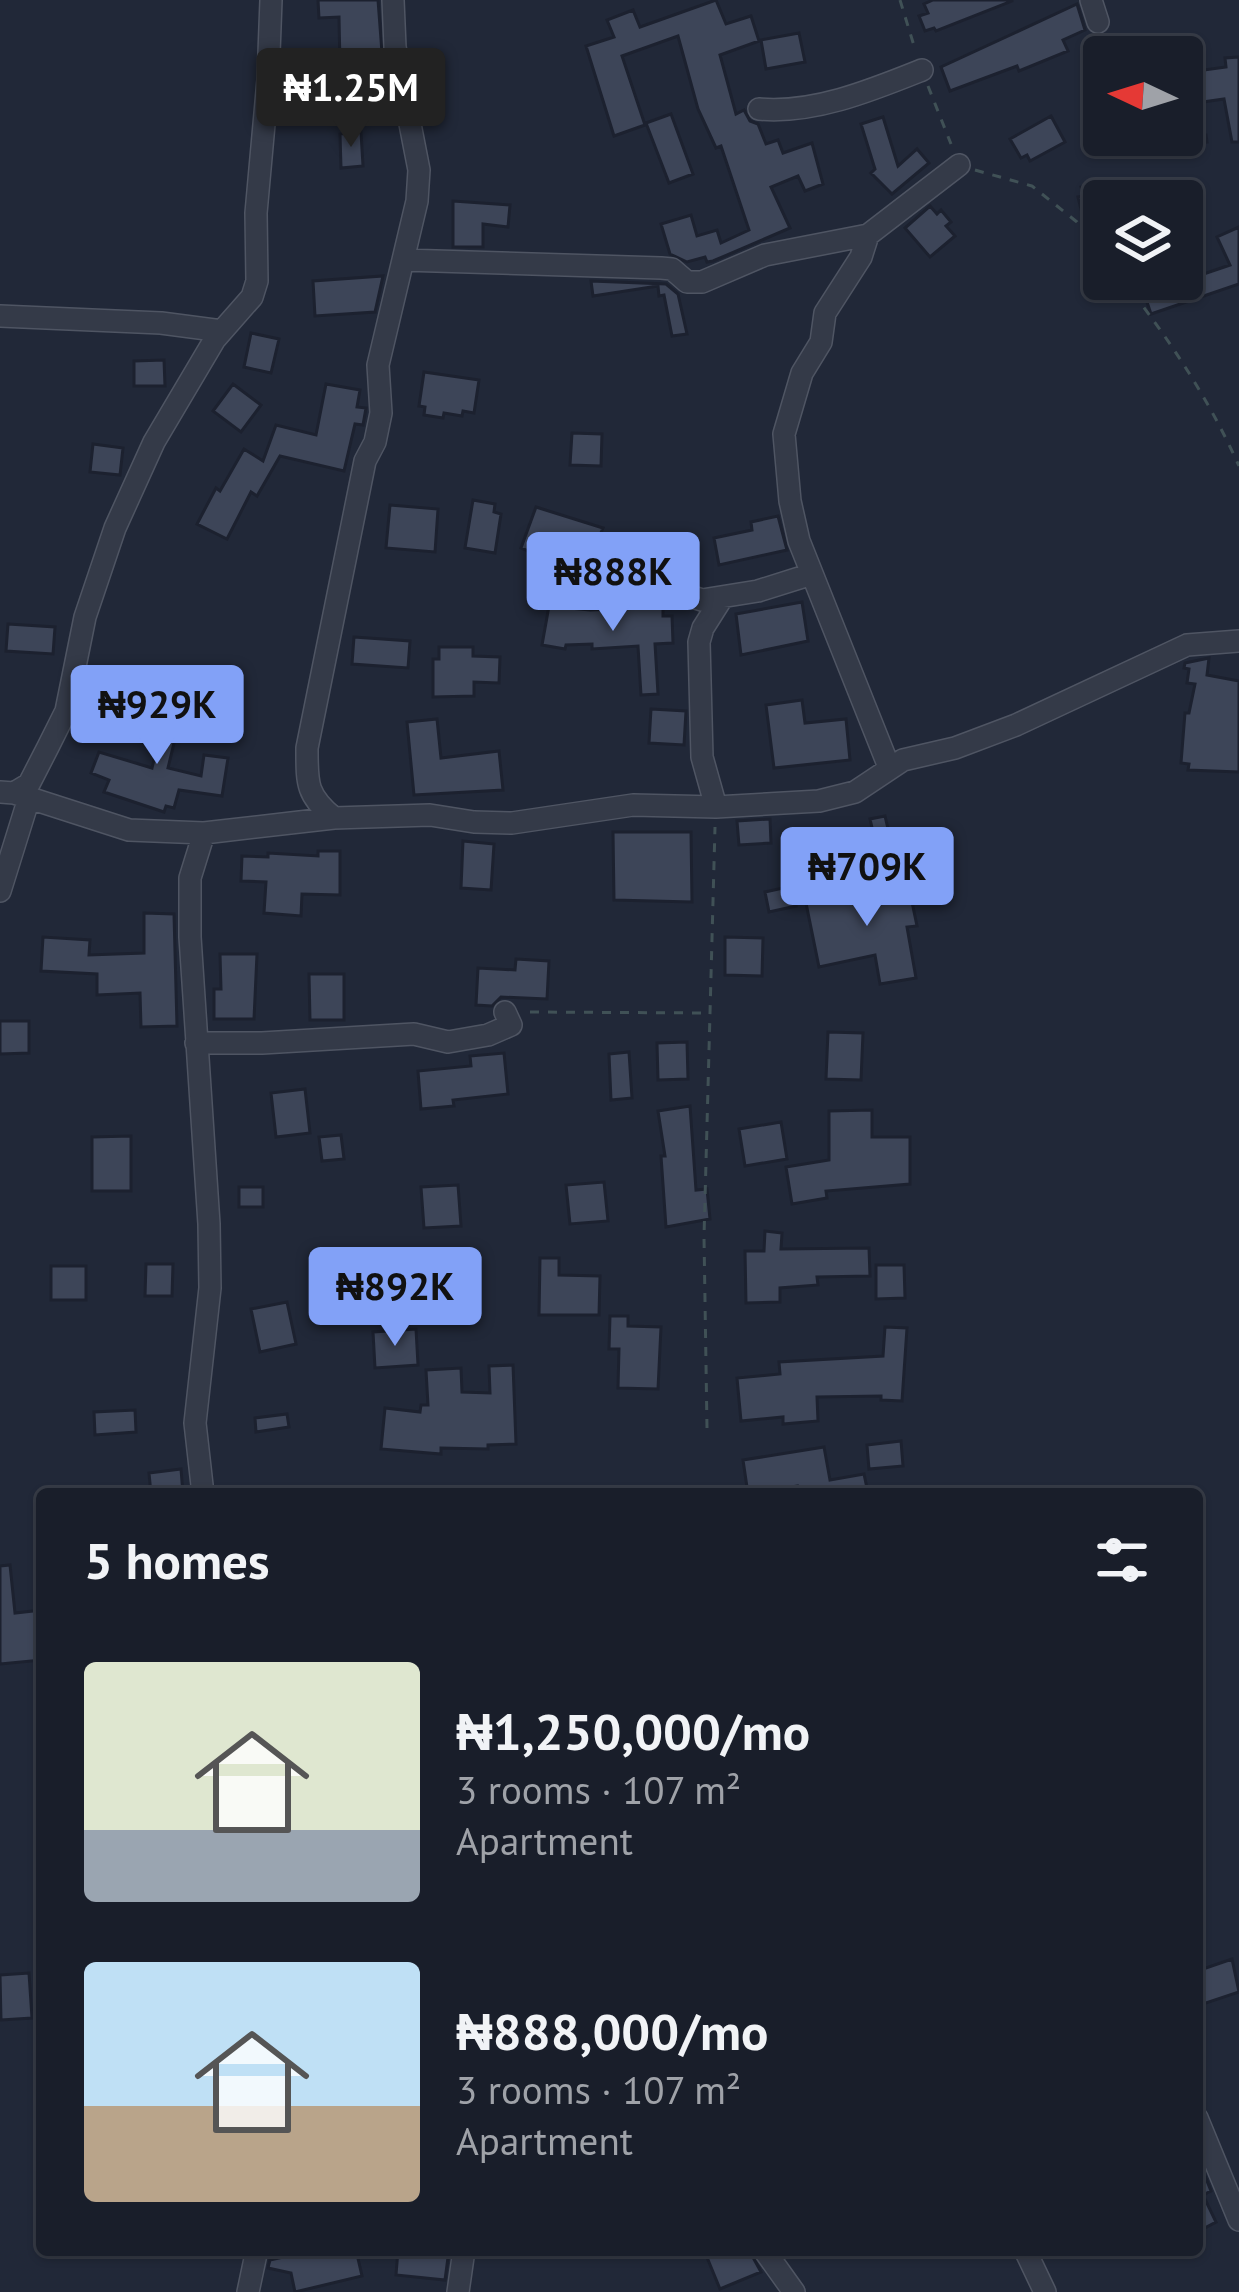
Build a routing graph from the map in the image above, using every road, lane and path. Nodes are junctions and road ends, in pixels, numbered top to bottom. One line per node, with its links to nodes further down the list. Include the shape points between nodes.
1 (271, 0): 12 (street, via 257,281)
2 (393, 0): 9 (street, via 419,170)
3 (900, 0): 4 (path)
4 (922, 70): 5 (street, via 838,99); 6 (path)
5 (759, 109)
6 (958, 165): 7 (path, via 1032,186); 8 (street)
7 (1083, 230)
8 (868, 235): 9 (street, via 765,255 702,282 661,268); 14 (street, via 825,313 784,434 790,501)
9 (403, 260): 21 (street, via 378,365 381,413 307,748 307,782)
10 (1138, 300): 13 (path)
11 (0, 316): 12 (street)
12 (222, 331): 19 (street, via 144,463 85,617 66,711 29,784)
13 (1239, 466)
14 (812, 574): 16 (street); 18 (street)
15 (539, 590): 16 (street, via 668,589)
16 (722, 598): 20 (street, via 699,641 702,757)
17 (1239, 641): 18 (street, via 1187,644 1016,725)
18 (889, 767): 20 (street, via 855,792 819,801)
19 (14, 794): 22 (street, via 129,830); 23 (street)
20 (716, 807): 21 (street, via 608,807 512,823); 25 (path)
21 (334, 818): 22 (street)
22 (204, 833): 26 (street, via 190,878)
23 (0, 891)
24 (506, 1012): 25 (path); 26 (street, via 511,1025 448,1042 414,1034)
25 (708, 1013): 27 (path)
26 (196, 1043): 28 (street, via 209,1224 195,1423)
27 (707, 1428)
28 (202, 1488)
29 (1203, 2133): 30 (street)
30 (1239, 2220)
31 (256, 2256): 35 (street)
32 (463, 2256): 36 (street)
33 (768, 2256): 37 (street)
34 (1028, 2256): 38 (street)
35 (248, 2292)
36 (458, 2292)
37 (794, 2292)
38 (1045, 2292)

